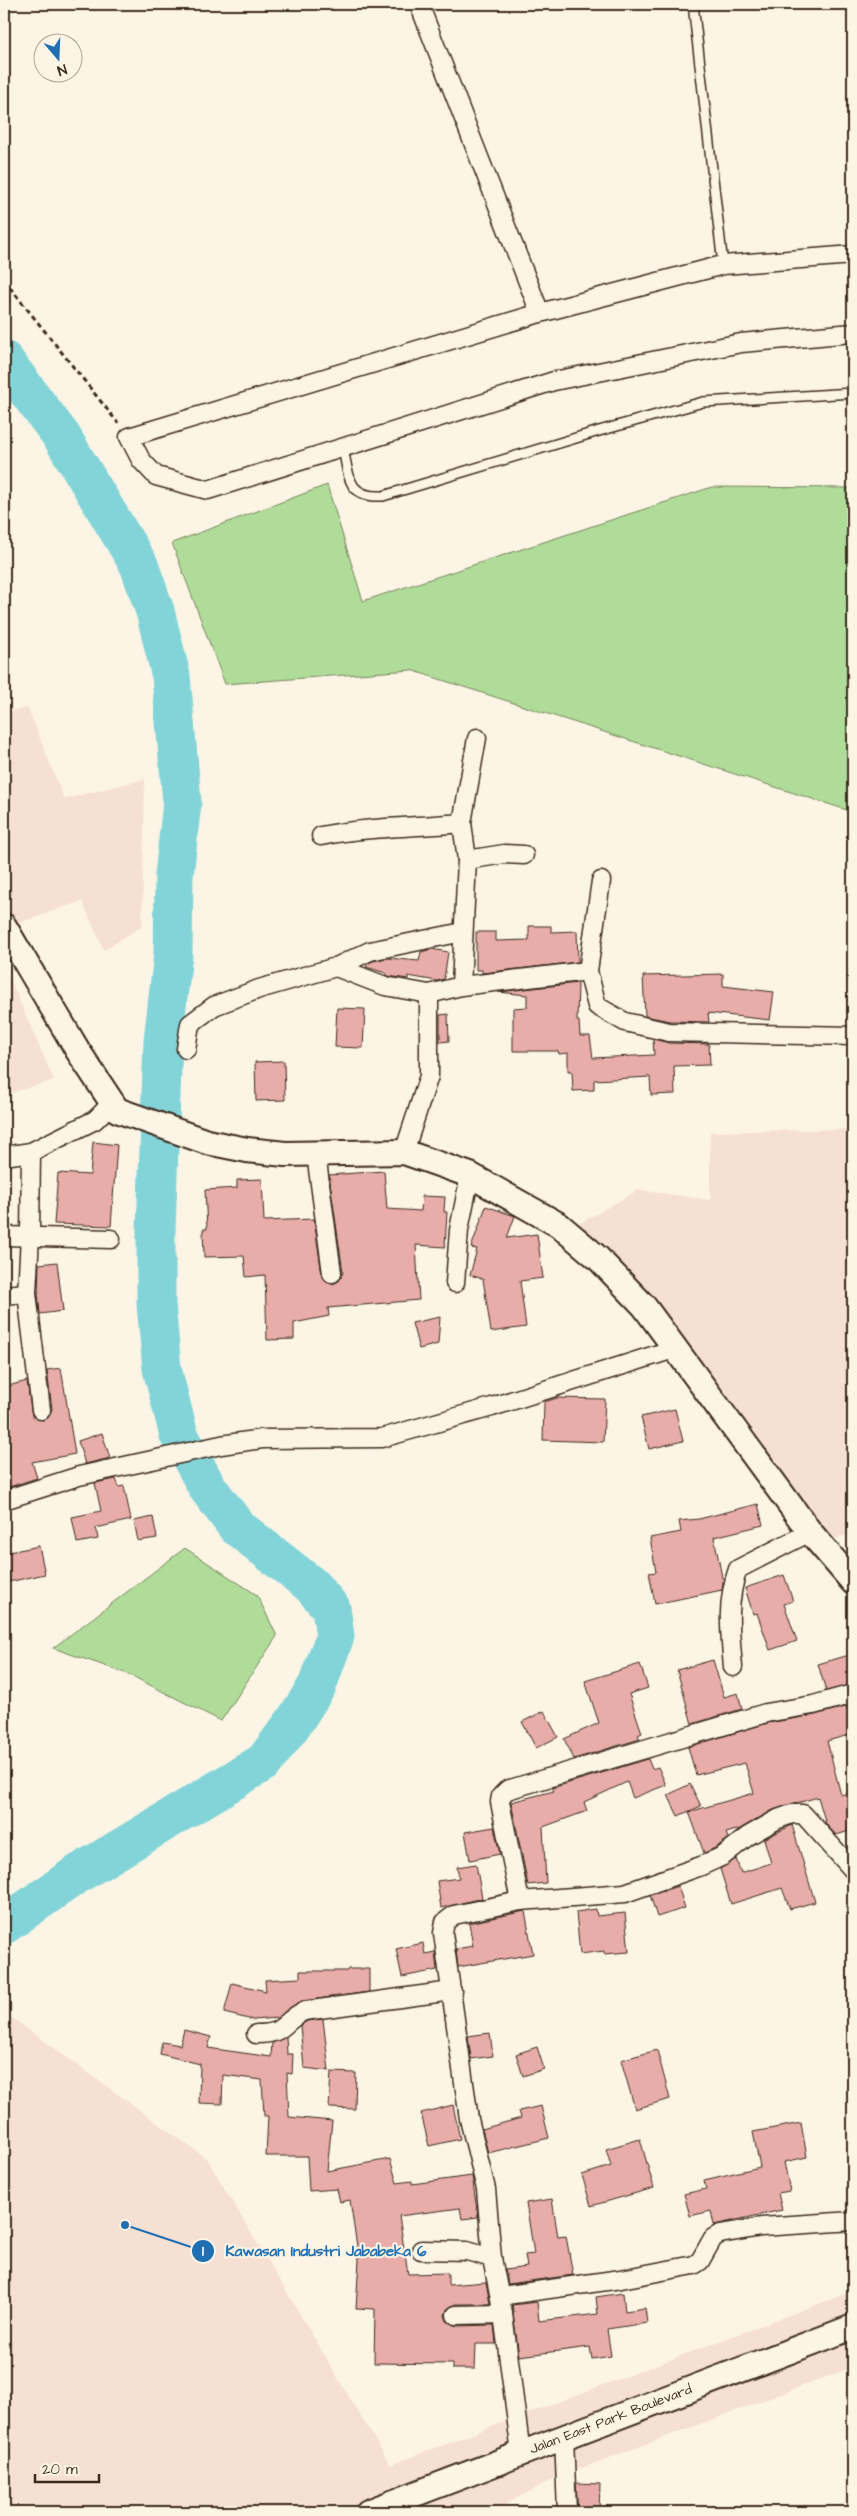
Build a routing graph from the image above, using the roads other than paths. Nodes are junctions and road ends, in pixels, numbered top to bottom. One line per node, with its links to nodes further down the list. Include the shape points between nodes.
1 (419, 4): 5 (street)
2 (693, 4): 4 (lane)
3 (853, 255): 4 (street)
4 (722, 265): 5 (street)
5 (540, 313): 8 (street, via 129,437 141,460 156,476 208,490)
6 (853, 333): 8 (street, via 741,343 554,382)
7 (853, 394): 8 (lane, via 703,402 383,496 369,497 356,491 350,482)
8 (343, 448)
9 (477, 738): 10 (street)
10 (462, 823): 11 (street, via 353,830); 13 (street)
11 (321, 836)
12 (524, 855): 13 (street, via 504,854)
13 (467, 860): 16 (street)
14 (601, 881): 18 (street)
15 (4, 926): 23 (street)
16 (463, 932): 17 (street, via 370,951); 19 (street)
17 (336, 967): 20 (street, via 385,986); 22 (street, via 214,1006 190,1024)
18 (588, 971): 19 (street); 21 (street, via 597,1006 625,1022 668,1032)
19 (461, 986): 20 (street)
20 (429, 994): 25 (street, via 428,1076)
21 (853, 1036)
22 (186, 1049)
23 (114, 1107): 24 (street); 26 (street, via 207,1142 247,1150)
24 (31, 1152): 27 (street); 30 (street)
25 (404, 1152): 26 (street); 28 (street)
26 (316, 1154): 32 (street)
27 (4, 1156)
28 (470, 1174): 33 (street, via 459,1230); 36 (street, via 559,1225 598,1258 644,1306)
29 (4, 1236): 30 (street)
30 (30, 1236): 31 (street); 34 (street)
31 (111, 1239)
32 (332, 1273)
33 (455, 1283)
34 (27, 1293): 35 (street); 37 (street)
35 (4, 1295)
36 (674, 1349): 38 (street, via 382,1438 262,1439 221,1445 79,1476); 39 (street)
37 (41, 1410)
38 (4, 1500)
39 (810, 1532): 40 (street); 41 (street, via 738,1569 729,1617)
40 (853, 1582)
41 (733, 1667)
42 (853, 1694): 44 (street, via 758,1716 507,1790 500,1802)
43 (853, 1870): 44 (street, via 813,1823 803,1814 792,1814 748,1836 723,1856 625,1893)
44 (520, 1901): 45 (street, via 454,1915 445,1922 443,1933)
45 (452, 1991): 46 (street, via 304,2011 281,2030); 49 (street, via 469,2119 486,2189)
46 (256, 2034)
47 (853, 2221): 50 (street, via 738,2230 713,2238 700,2261 694,2265)
48 (421, 2250): 49 (street, via 467,2251)
49 (492, 2258): 50 (street)
50 (500, 2296): 51 (street)
51 (502, 2314): 52 (street); 55 (street)
52 (456, 2315)
53 (853, 2327): 54 (street, Jalan East Park Boulevard)
54 (564, 2437): 55 (street, Jalan East Park Boulevard); 57 (street)
55 (521, 2454): 56 (street, Jalan East Park Boulevard)
56 (368, 2512)
57 (567, 2512)

